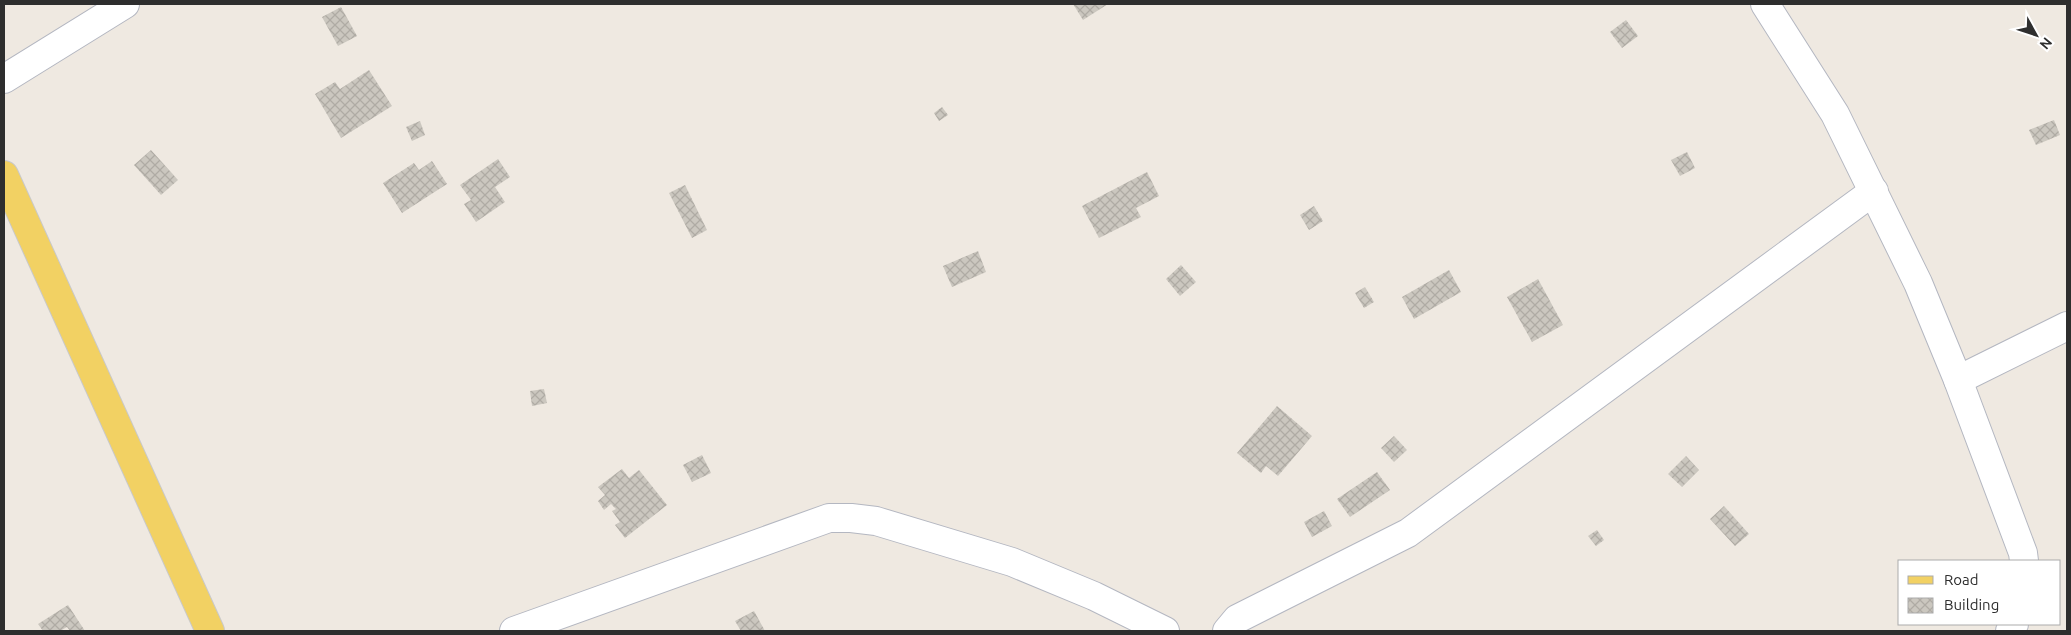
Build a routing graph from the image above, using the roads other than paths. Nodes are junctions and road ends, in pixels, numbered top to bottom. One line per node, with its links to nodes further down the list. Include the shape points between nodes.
1 (125, 4): 3 (street)
2 (1765, 4): 5 (street, via 1835,114)
3 (4, 79)
4 (4, 175): 9 (main road)
5 (1874, 191): 7 (street, via 1918,283); 12 (street, via 1408,533 1237,619)
6 (2067, 326): 7 (street)
7 (1958, 380): 8 (street)
8 (2024, 560)
9 (210, 631)
10 (514, 631): 11 (street, via 829,518 876,521 1012,562 1094,596)
11 (1165, 631)
12 (1227, 631)

